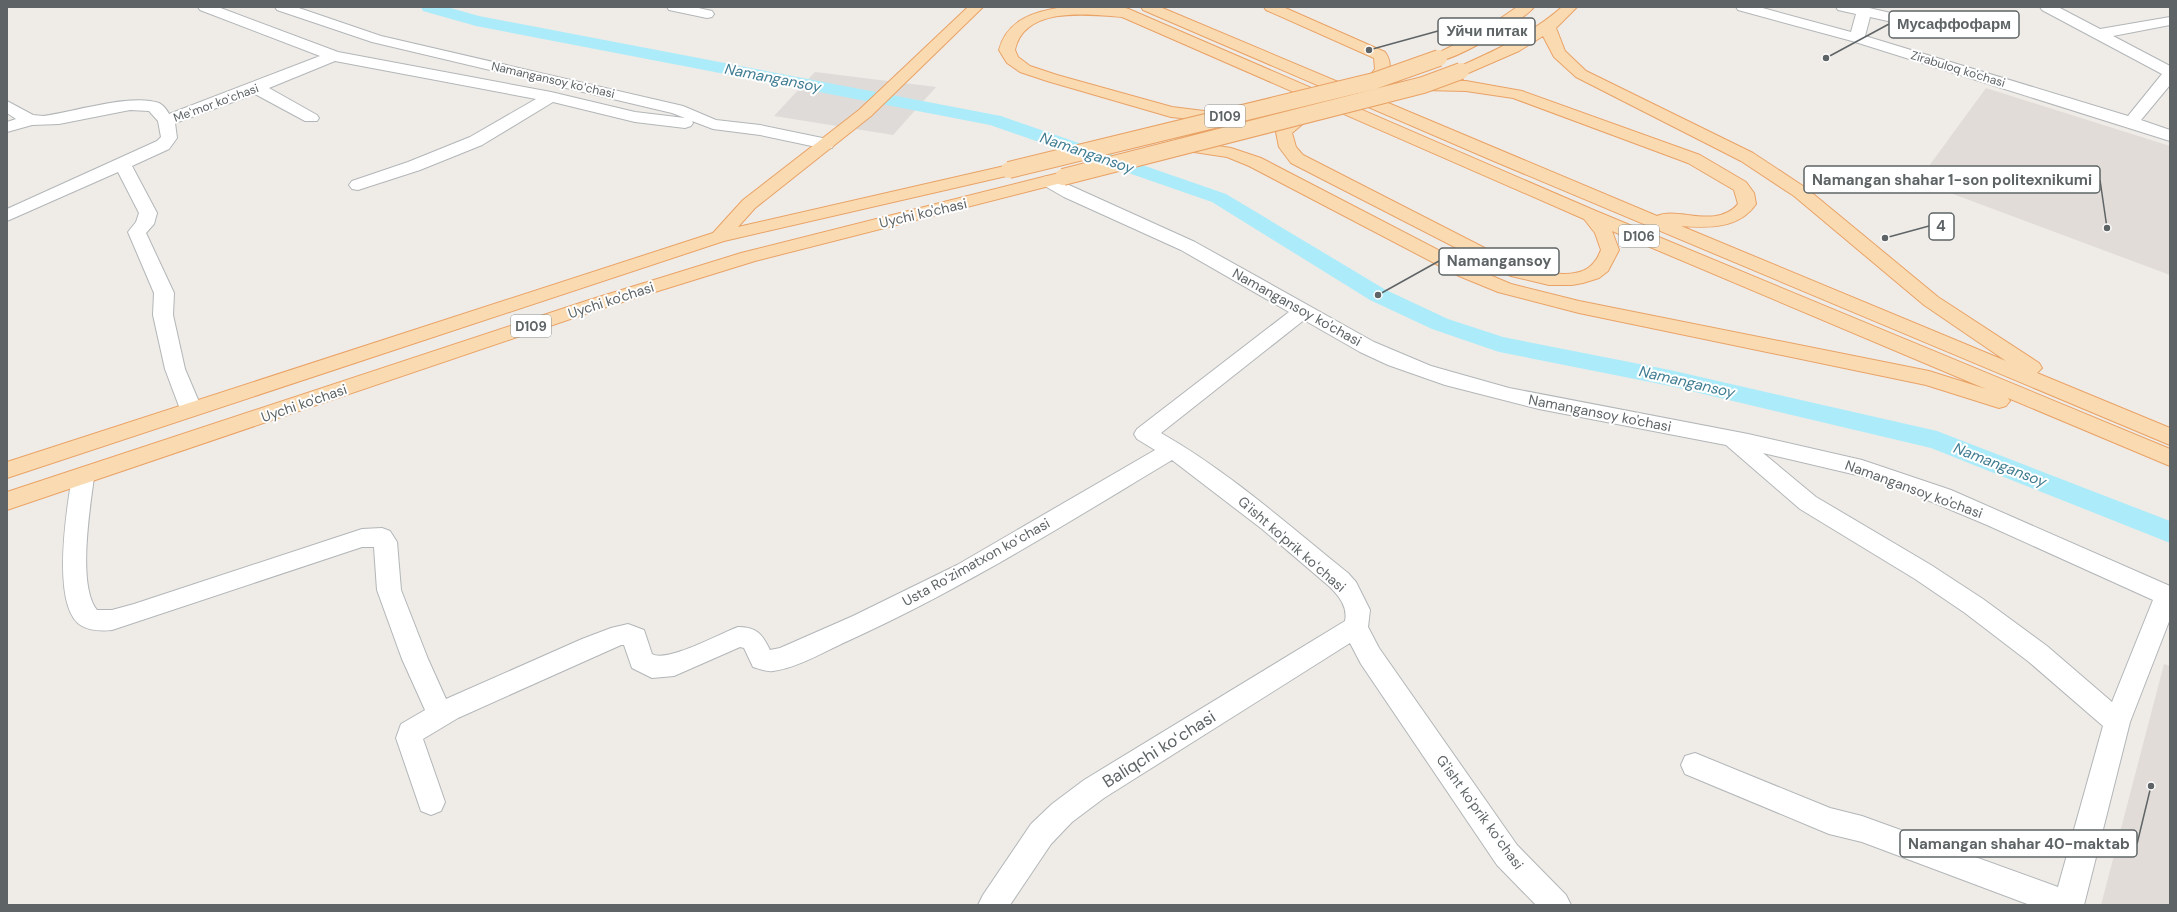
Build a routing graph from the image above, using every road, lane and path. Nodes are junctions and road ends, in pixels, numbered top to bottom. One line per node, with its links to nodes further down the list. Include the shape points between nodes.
1 (205, 7): 23 (street)
2 (282, 7): 36 (street, Namangansoy koʻchasi, via 377,39 677,108)
3 (674, 7): 15 (street)
4 (976, 7): 39 (main road, via 865,113)
5 (1111, 7): 16 (main road, D106)
6 (1148, 7): 17 (main road, D106)
7 (1160, 7): 17 (main road)
8 (1271, 7): 25 (main road, via 1380,55 1384,63 1383,72)
9 (1528, 7): 25 (main road, D109, bridge, via 1487,34 1438,58)
10 (1570, 7): 19 (main road, D109)
11 (1744, 7): 22 (street, Zirabuloq ko'chasi)
12 (1843, 7): 14 (street)
13 (2047, 7): 21 (street)
14 (1864, 12): 20 (street); 22 (street)
15 (706, 14)
16 (1128, 14): 31 (main road, via 1072,10 1049,14 1024,24 1012,36 1007,50 1012,60 1025,69 1052,78 1171,112); 45 (main road, D106)
17 (1177, 18): 47 (main road, D106)
18 (2170, 21): 21 (street)
19 (1548, 26): 26 (main road, D109, bridge, via 1495,58); 52 (main road, via 1552,43 1560,57 1581,74 1747,157 1800,192 1930,301 2024,364)
20 (1937, 28)
21 (2098, 34): 24 (street)
22 (1857, 38): 35 (street, Zirabuloq ko'chasi)
23 (334, 56): 27 (street, Meʻmor koʻchasi); 28 (street)
24 (2170, 74): 35 (street)
25 (1374, 81): 31 (main road, D109, bridge)
26 (1424, 85): 30 (main road, D109, bridge); 47 (main road, via 1466,86 1516,94 1694,159 1740,186 1745,193 1747,204 1739,214 1720,220 1692,222)
27 (256, 88): 32 (street); 34 (street, Meʻmor koʻchasi)
28 (551, 97): 36 (street, via 635,117); 43 (street, via 476,141)
29 (7, 106): 33 (street)
30 (1304, 116): 40 (main road, D109, bridge); 45 (main road, via 1284,132 1289,152 1297,159 1518,272 1547,279 1570,280 1589,274 1601,266 1610,250 1604,232)
31 (1222, 117): 44 (main road, Uychi ko'chasi / D109, bridge)
32 (311, 118)
33 (31, 120): 34 (street, Meʻmor koʻchasi, via 142,105 155,108); 37 (street, Meʻmor koʻchasi)
34 (166, 121): 41 (street, via 169,138 163,145)
35 (2131, 122): 38 (street, Zirabuloq ko'chasi)
36 (713, 124): 39 (street, Namangansoy koʻchasi, via 760,130)
37 (7, 127)
38 (2170, 136)
39 (826, 144): 49 (main road, via 749,204)
40 (1188, 146): 42 (main road, D109, bridge); 55 (main road, via 1231,153 1255,162 1466,272 1505,288 1586,309 1929,378 2071,425)
41 (122, 164): 46 (street); 51 (street, via 148,213 145,224 137,232 164,293 163,315 175,369)
42 (1056, 179): 48 (main road, Uychi ko'chasi / D109); 50 (street, Namangansoy ko'chasi, via 1070,193 1188,246)
43 (358, 185)
44 (855, 206): 48 (main road); 49 (main road, Uychi ko'chasi / D109)
45 (1590, 215): 55 (main road, D106)
46 (7, 216)
47 (1639, 216): 52 (main road, D106)
48 (866, 226): 59 (main road, Uychi ko'chasi / D109, via 748,257 593,304)
49 (719, 237): 51 (main road, Uychi ko'chasi / D109)
50 (1303, 311): 54 (street, Namangansoy ko'chasi, via 1397,362 1454,382 1496,393); 56 (street, G'isht ko'prik koʻchasi, via 1145,434)
51 (191, 409): 58 (main road, Uychi ko'chasi / D109)
52 (2139, 424): 53 (main road, D106)
53 (2170, 436)
54 (1731, 438): 61 (street, Namangansoy ko'chasi, via 1839,462 1909,484 1987,515); 64 (street, via 1808,503 1923,572 1974,606 2038,654)
55 (2133, 442): 57 (main road, D106)
56 (1173, 449): 62 (street, G'isht ko'prik koʻchasi, via 1270,523 1339,580 1358,610); 63 (street, Usta Roʻzimatxon koʻchasi, via 964,572 862,623 784,658 772,661 762,659 753,641 748,637 738,637 674,665 652,667 641,660 635,637 628,634 620,635)
57 (2170, 458)
58 (7, 470)
59 (83, 477): 60 (main road, Uychi ko'chasi / D109); 63 (street, via 76,519 75,587 79,607 89,618 99,620 134,614 362,538 382,537 385,542 389,590 415,659)
60 (7, 501)
61 (2168, 596): 64 (street)
62 (1355, 627): 67 (street, Baliqchi koʻchasi, via 1094,790 1062,813 1041,834); 68 (street, G'isht ko'prik koʻchasi, via 1370,656 1507,855)
63 (440, 714): 66 (street, via 415,728 410,732 409,738)
64 (2117, 722): 69 (street)
65 (1695, 765): 69 (street, via 1829,822 1862,829)
66 (431, 802)
67 (993, 905)
68 (1556, 905)
69 (2068, 905)

